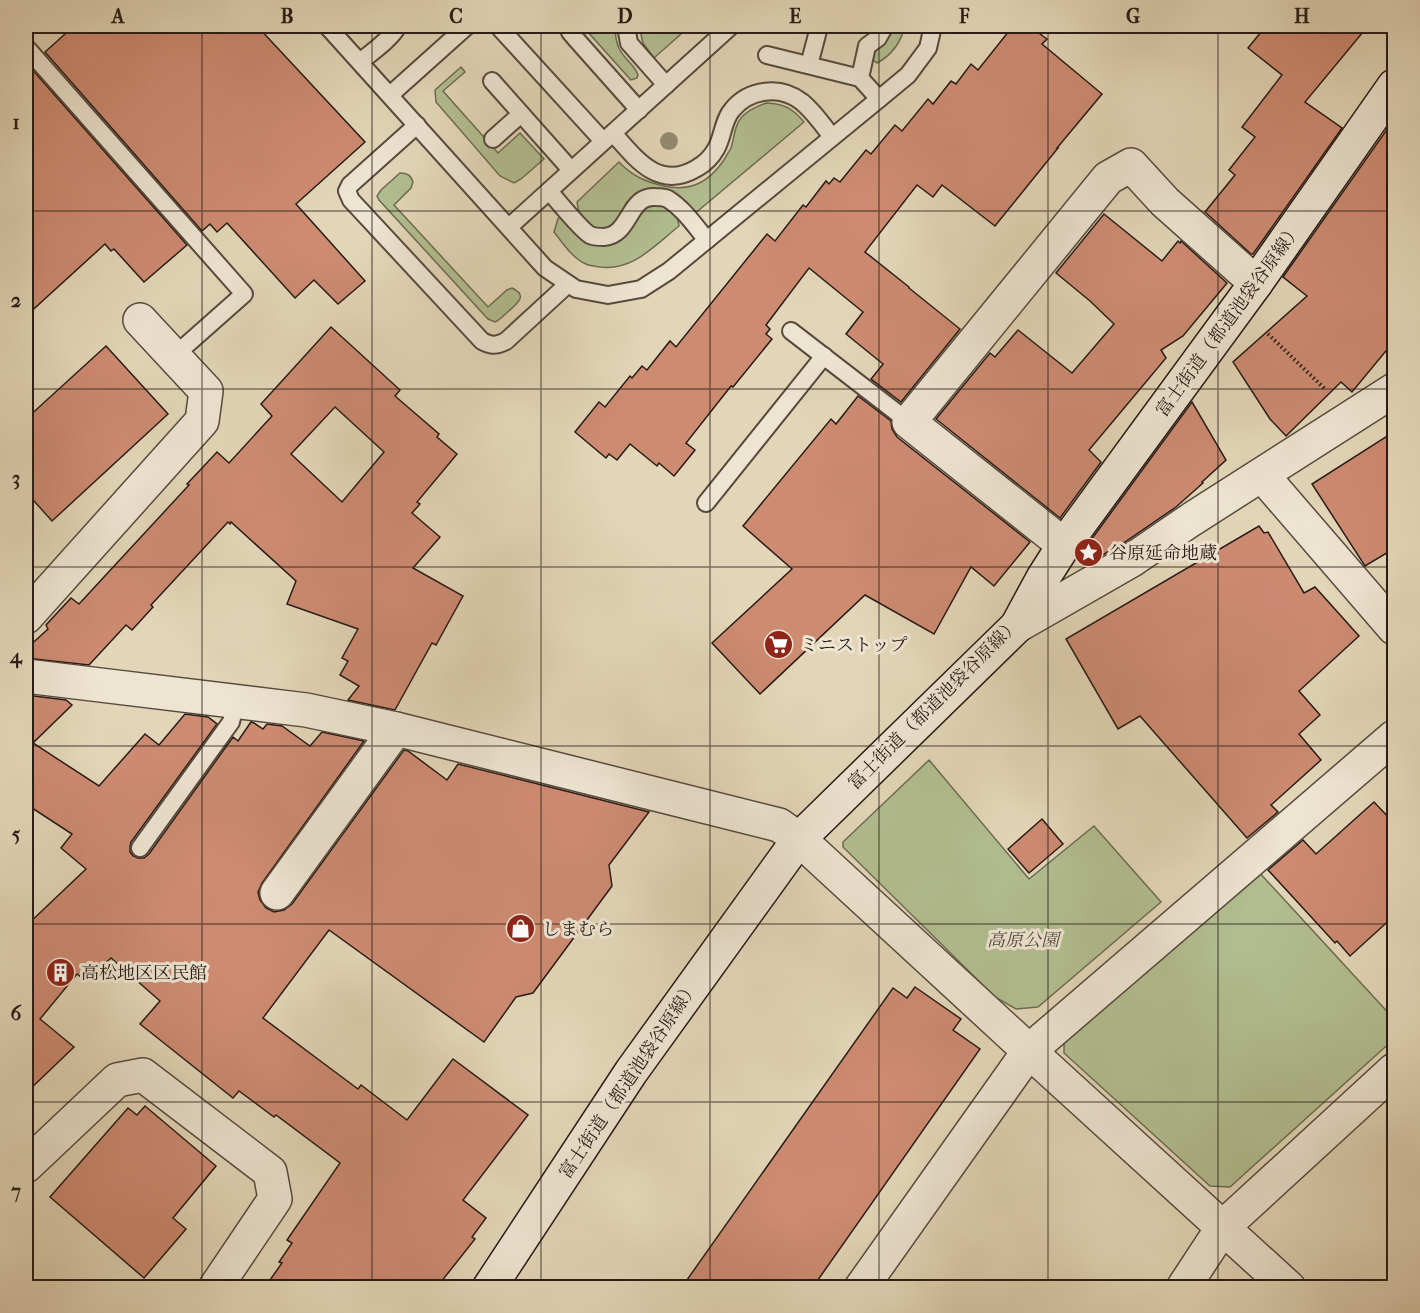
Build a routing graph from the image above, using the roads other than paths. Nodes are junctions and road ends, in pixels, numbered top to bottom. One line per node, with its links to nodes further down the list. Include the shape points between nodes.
1 (327, 26): 13 (lane)
2 (398, 26): 13 (lane)
3 (467, 26): 19 (lane)
4 (498, 26): 24 (lane)
5 (572, 26): 21 (lane, via 570,32)
6 (626, 26): 17 (lane, via 629,43)
7 (731, 26): 17 (lane)
8 (882, 26): 15 (lane, via 878,38 867,46)
9 (933, 26): 20 (lane, via 928,48 908,75)
10 (818, 31): 14 (lane)
11 (26, 47): 35 (lane, via 244,294)
12 (768, 55): 14 (lane)
13 (360, 62): 19 (lane)
14 (809, 65): 15 (lane)
15 (860, 78): 20 (lane)
16 (492, 81): 22 (lane)
17 (666, 85): 21 (lane)
18 (1395, 86): 32 (street, 富士街道（都道池袋谷原線）)
19 (390, 95): 23 (lane)
20 (879, 99): 25 (lane)
21 (639, 110): 24 (lane)
22 (521, 114): 26 (lane); 27 (lane)
23 (417, 125): 29 (lane); 31 (lane, via 347,191 351,200 482,341 490,345 506,341)
24 (608, 137): 25 (lane, via 661,175 689,173 716,150 731,111 742,100 764,91 777,91 791,95 814,113); 27 (lane)
25 (832, 137): 30 (lane)
26 (493, 139)
27 (571, 170): 28 (lane)
28 (549, 191): 29 (lane); 30 (lane, via 590,235 612,236 640,200 651,196 666,198)
29 (509, 227): 31 (lane, via 545,268)
30 (707, 240): 31 (lane, via 641,289 608,295 576,290)
31 (568, 284)
32 (1248, 295): 38 (street, via 1131,165 1108,178); 41 (street, 富士街道（都道池袋谷原線）)
33 (140, 320): 35 (street)
34 (791, 331): 36 (lane)
35 (174, 356): 42 (street, via 206,392 202,421)
36 (824, 356): 38 (lane); 40 (lane)
37 (1395, 390): 39 (street)
38 (909, 422): 41 (street)
39 (1262, 475): 43 (street, via 1132,560); 44 (street)
40 (706, 503)
41 (1064, 545): 43 (street, 富士街道（都道池袋谷原線）)
42 (26, 617)
43 (1017, 626): 49 (street, 富士街道（都道池袋谷原線）)
44 (1395, 628)
45 (26, 676): 46 (street)
46 (236, 701): 47 (street, via 306,710); 50 (lane, via 231,722)
47 (396, 729): 49 (street, via 779,825); 51 (street)
48 (1395, 737): 52 (street)
49 (799, 839): 52 (street); 57 (street, 富士街道（都道池袋谷原線）, via 631,1072)
50 (140, 848)
51 (277, 893)
52 (1029, 1051): 55 (street); 58 (street)
53 (1395, 1070): 55 (street)
54 (26, 1166): 56 (street, via 117,1080 143,1075 270,1172 275,1199)
55 (1223, 1227): 59 (street); 60 (street)
56 (215, 1287)
57 (489, 1287)
58 (861, 1287)
59 (1183, 1287)
60 (1289, 1287)

